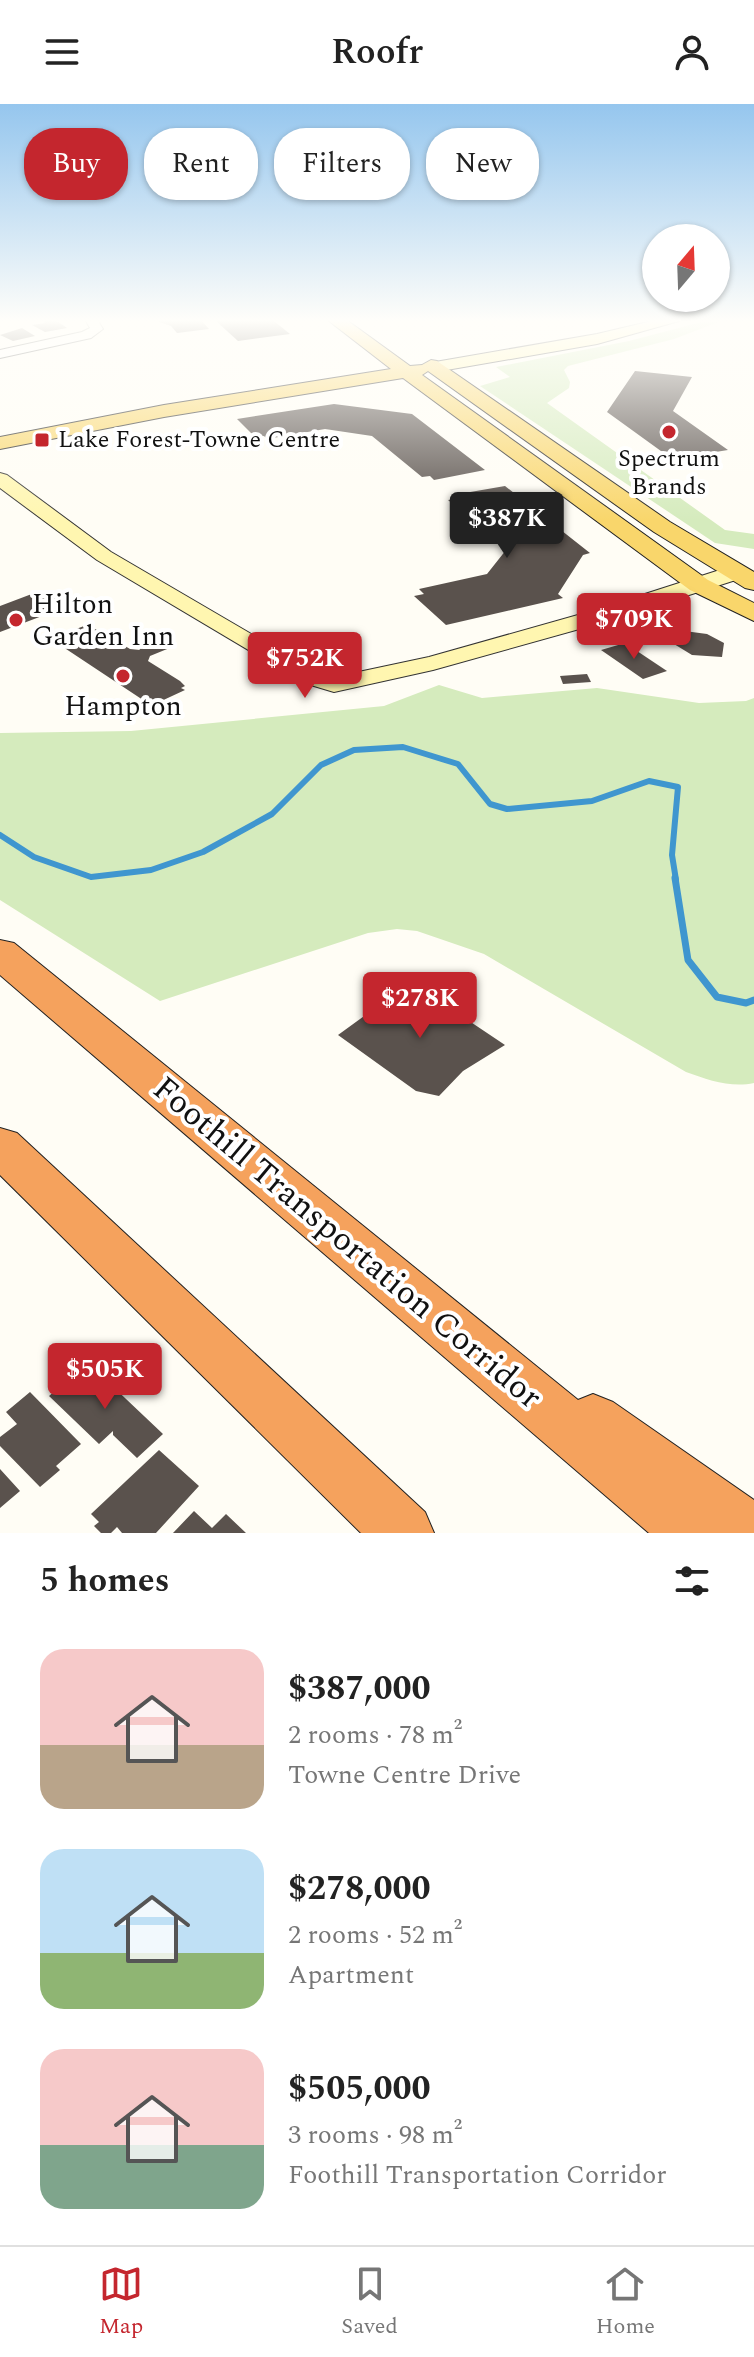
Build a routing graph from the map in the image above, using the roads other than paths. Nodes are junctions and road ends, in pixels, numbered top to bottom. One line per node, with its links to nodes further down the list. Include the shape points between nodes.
1 (261, 388): 5 (main road)
2 (275, 388): 6 (main road)
3 (443, 388): 9 (main road)
4 (464, 388): 8 (main road, via 662,527)
5 (0, 433)
6 (0, 443)
7 (0, 479): 9 (main road, via 104,556 330,684 433,663)
8 (747, 575): 9 (main road)
9 (699, 585): 10 (main road)
10 (754, 613)
11 (0, 953): 13 (highway, Foothill Transportation Corridor)
12 (0, 1146): 14 (highway)
13 (351, 1246): 15 (highway, Foothill Transportation Corridor); 16 (highway)
14 (404, 1533)
15 (695, 1533)
16 (750, 1533)

